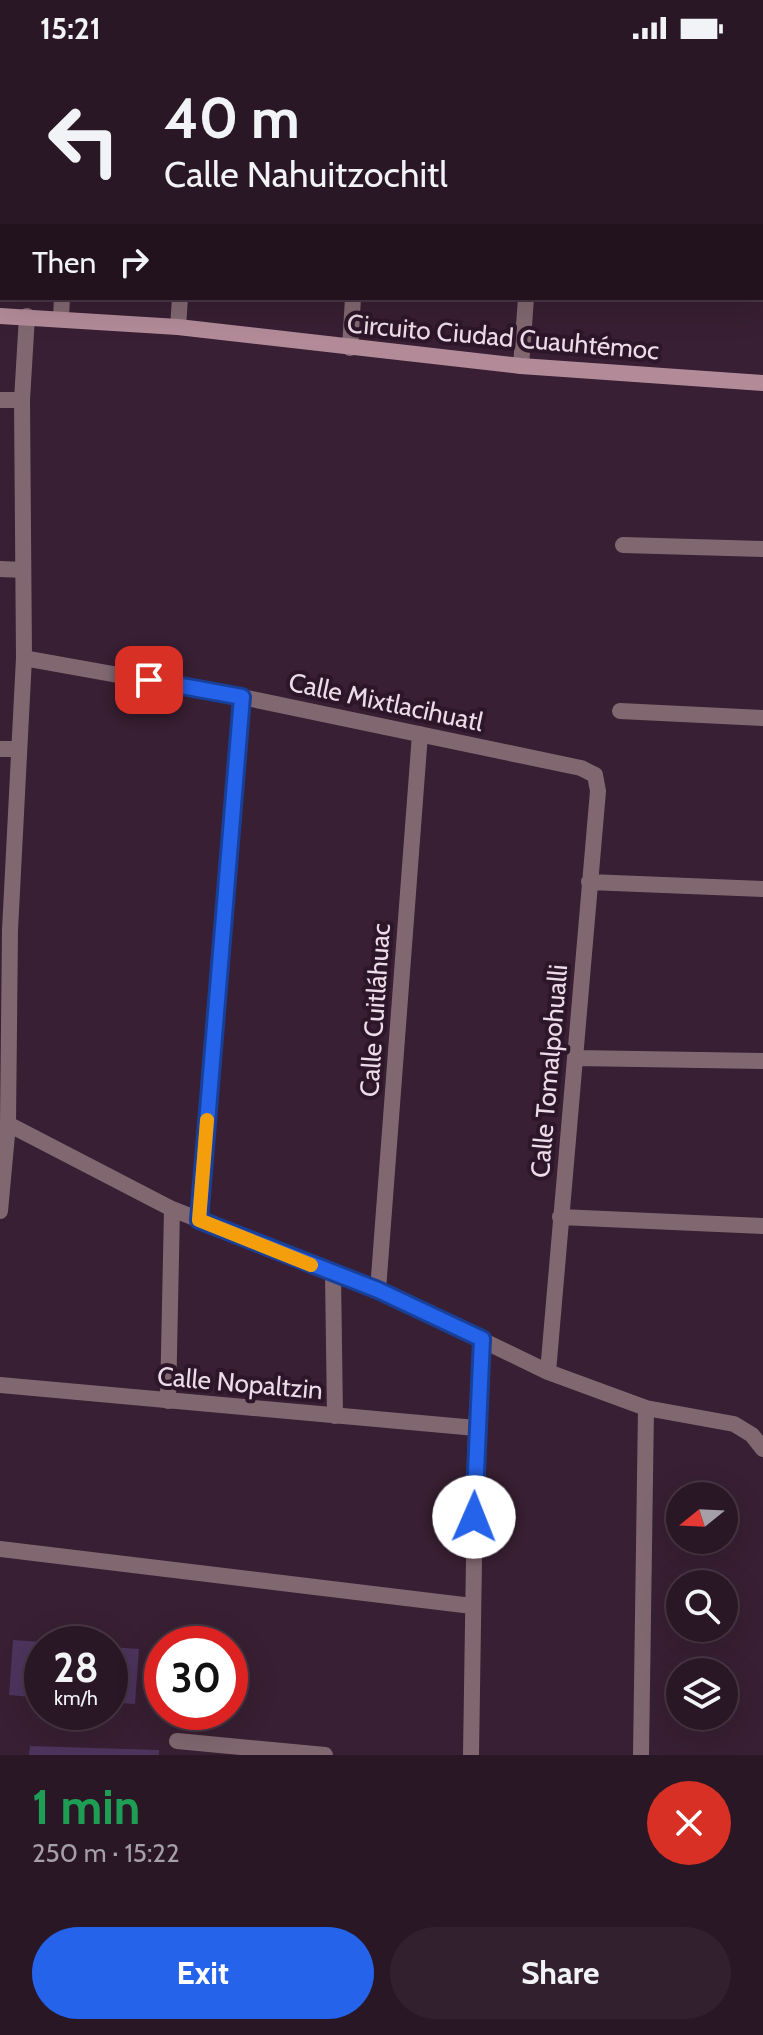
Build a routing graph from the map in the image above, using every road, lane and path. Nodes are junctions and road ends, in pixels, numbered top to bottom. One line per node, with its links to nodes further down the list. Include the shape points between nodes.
1 (62, 300): 7 (street)
2 (180, 300): 8 (street)
3 (353, 300): 9 (street)
4 (526, 300): 10 (street)
5 (0, 316): 6 (street, Circuito Ciudad Cuauhtémoc)
6 (27, 316): 7 (street, Circuito Ciudad Cuauhtémoc); 13 (street)
7 (61, 317): 8 (street, Circuito Ciudad Cuauhtémoc)
8 (178, 327): 9 (street, Circuito Ciudad Cuauhtémoc)
9 (350, 348): 10 (street, Circuito Ciudad Cuauhtémoc)
10 (521, 366): 11 (street, Circuito Ciudad Cuauhtémoc)
11 (763, 383)
12 (0, 400): 13 (street)
13 (22, 400): 17 (street)
14 (623, 545): 15 (street)
15 (763, 549)
16 (0, 569): 17 (street)
17 (23, 570): 18 (street)
18 (24, 658): 19 (street, Calle Mixtlacihuatl); 24 (street)
19 (242, 697): 22 (street, Calle Mixtlacihuatl); 35 (street)
20 (620, 711): 21 (street)
21 (763, 718)
22 (420, 734): 25 (street, Calle Mixtlacihuatl); 38 (street, Calle Cuitláhuac)
23 (0, 749): 24 (street)
24 (19, 749): 28 (street)
25 (595, 775): 26 (street, Calle Tomalpohualli)
26 (589, 882): 27 (street); 29 (street, Calle Tomalpohualli)
27 (763, 889)
28 (5, 930): 31 (street)
29 (575, 1058): 30 (street); 34 (street, Calle Tomalpohualli)
30 (763, 1061)
31 (8, 1124): 32 (street); 33 (street)
32 (172, 1209): 35 (street); 42 (street)
33 (0, 1211)
34 (560, 1217): 36 (street); 40 (street, Calle Tomalpohualli)
35 (199, 1220): 37 (street)
36 (763, 1226)
37 (333, 1274): 38 (street); 44 (street)
38 (378, 1290): 39 (street)
39 (482, 1339): 40 (street); 45 (street)
40 (548, 1372): 43 (street)
41 (0, 1385): 42 (street, Calle Nopaltzin)
42 (168, 1401): 44 (street, Calle Nopaltzin)
43 (646, 1408): 46 (street, via 734,1424); 52 (street)
44 (335, 1416): 45 (street, Calle Nopaltzin)
45 (476, 1428): 48 (street)
46 (763, 1449)
47 (0, 1549): 48 (street)
48 (472, 1606): 51 (street)
49 (177, 1741): 50 (street)
50 (325, 1755)
51 (471, 1755)
52 (641, 1755)

